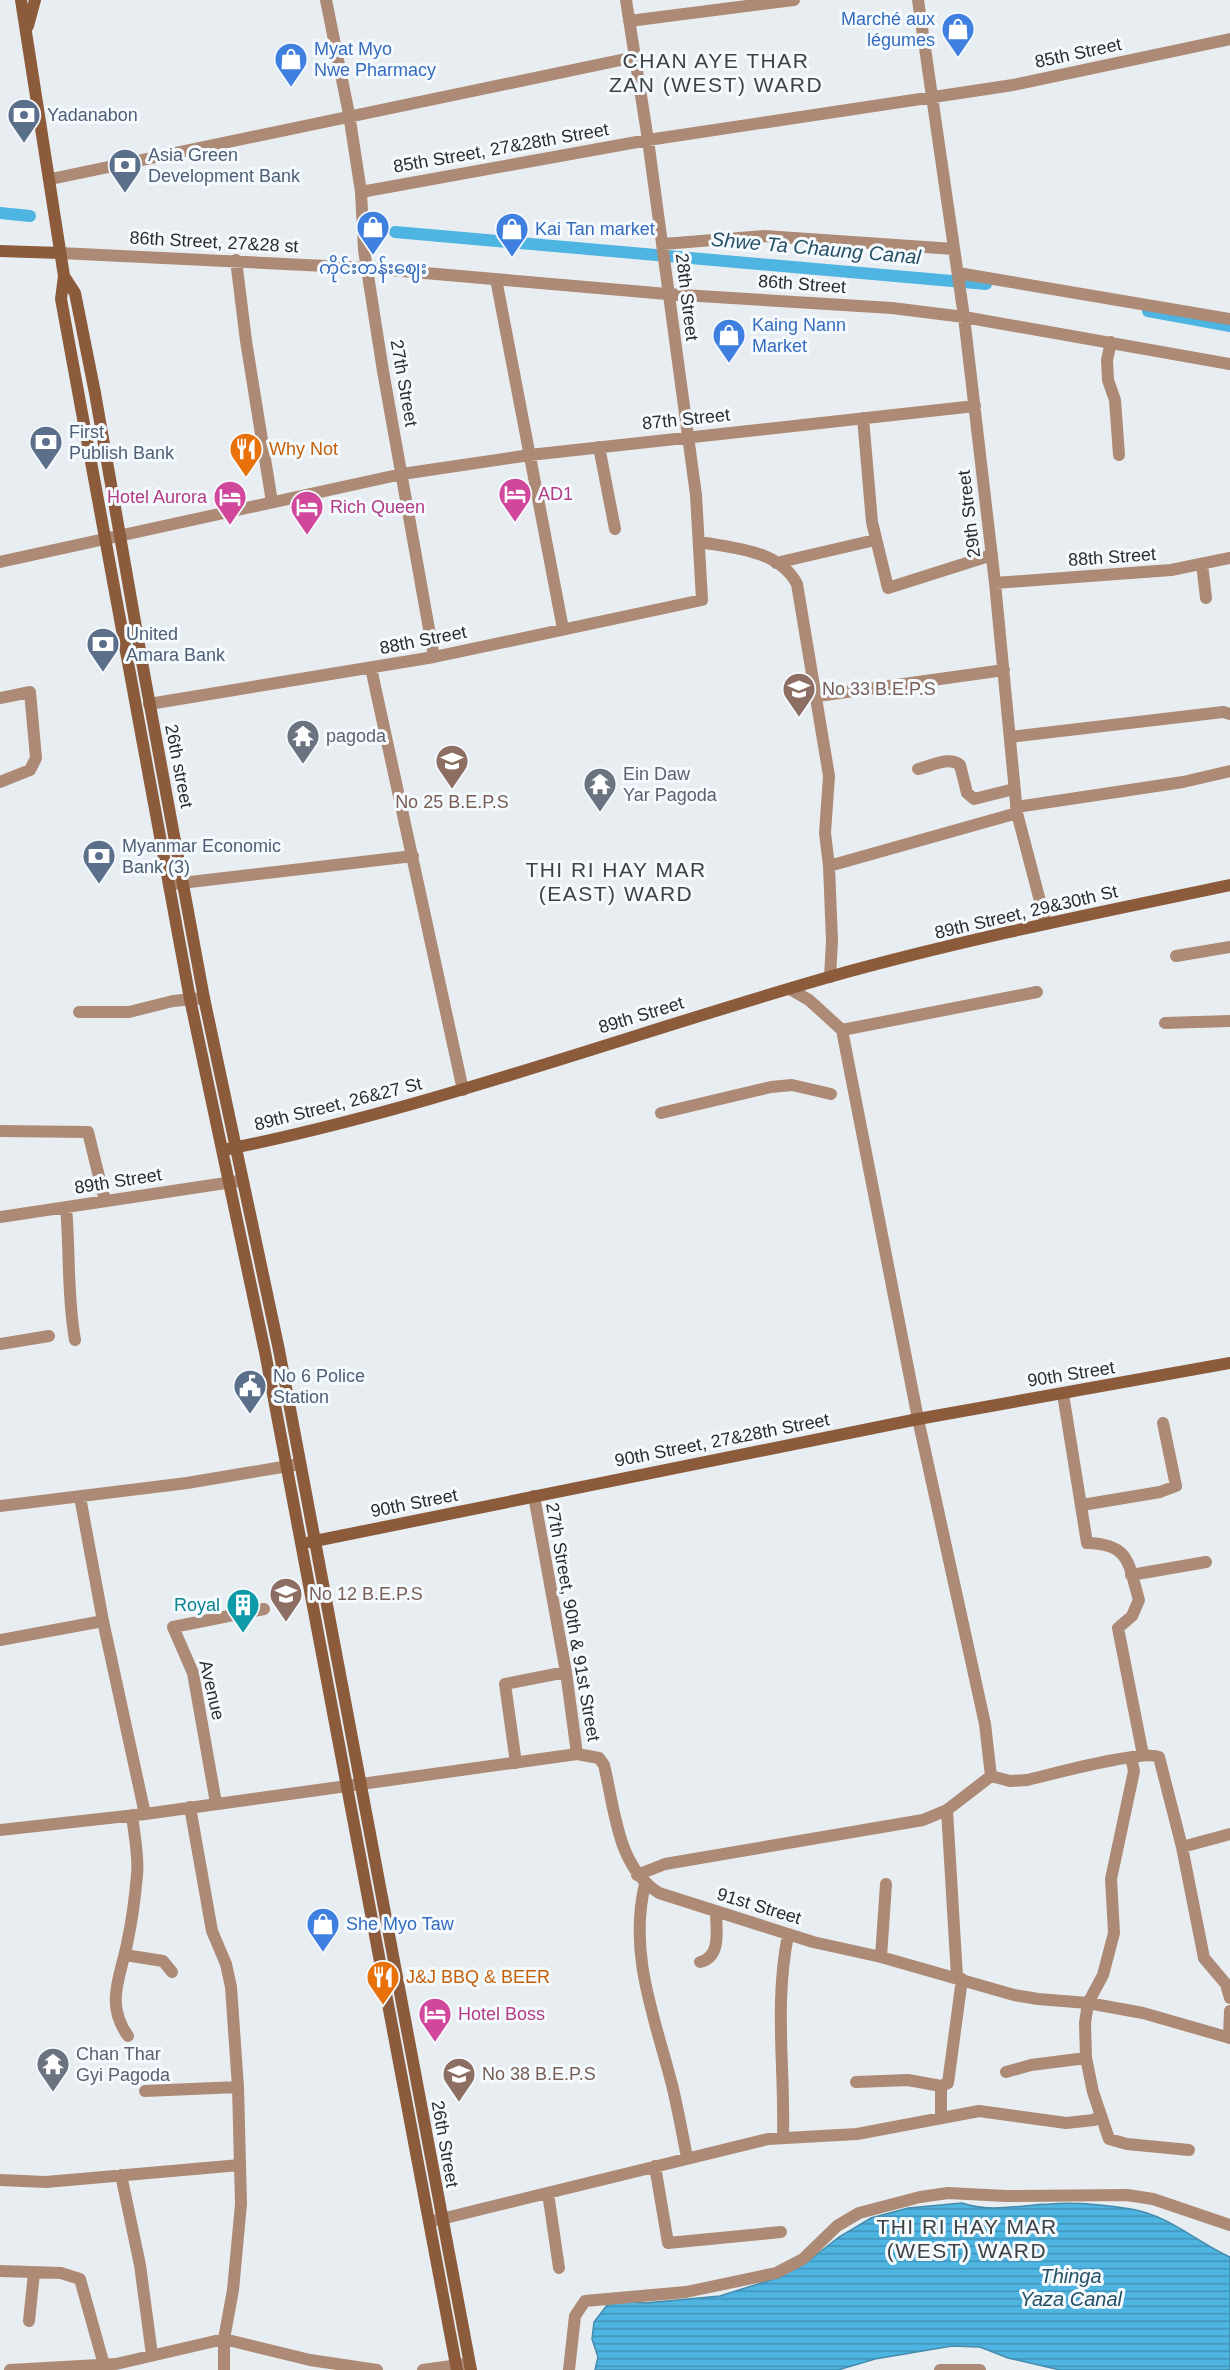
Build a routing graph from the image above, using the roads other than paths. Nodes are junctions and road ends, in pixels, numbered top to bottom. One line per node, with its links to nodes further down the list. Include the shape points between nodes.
1 (21, 0): 8 (main road)
2 (35, 0): 8 (main road)
3 (326, 0): 12 (street, 27th Street)
4 (626, 0): 7 (street, 28th Street)
5 (794, 0): 7 (street)
6 (918, 0): 11 (street, 29th Street)
7 (629, 21): 10 (street, 28th Street)
8 (27, 30): 14 (main road)
9 (1230, 39): 11 (street, 85th Street)
10 (635, 57): 12 (street); 13 (street, 28th Street)
11 (933, 99): 13 (street, 85th Street); 16 (street, 29th Street)
12 (349, 114): 14 (street); 15 (street, 27th Street)
13 (648, 140): 15 (street, 85th Street, 27&28th Street); 17 (street, 28th Street)
14 (51, 179): 19 (main road)
15 (361, 192): 21 (street, 27th Street)
16 (954, 249): 17 (street, via 776,236); 22 (street, 29th Street)
17 (663, 250): 25 (street, 28th Street)
18 (0, 251): 19 (main road)
19 (60, 253): 20 (street, 86th Street, 27&28 st); 23 (main road)
20 (236, 260): 21 (street, 86th Street, 27&28 st); 37 (street)
21 (367, 268): 24 (street, 86th Street); 36 (street, 27th Street)
22 (958, 273): 26 (street, 29th Street); 27 (street)
23 (64, 276): 39 (main road, 26th street, via 75,293); 40 (main road, 26th street, via 61,299)
24 (496, 279): 25 (street, 86th Street); 34 (street)
25 (668, 294): 26 (street, 86th Street, via 881,307); 32 (street, 28th Street)
26 (964, 317): 28 (street, 86th Street); 30 (street, 29th Street)
27 (1230, 319)
28 (1111, 342): 29 (street, 86th Street); 35 (street, via 1108,380 1115,400)
29 (1230, 364)
30 (975, 406): 31 (street, 87th Street); 43 (street, 29th Street)
31 (863, 418): 32 (street, 87th Street); 41 (street)
32 (688, 437): 33 (street, 87th Street); 42 (street, 28th Street)
33 (599, 447): 34 (street, 87th Street); 38 (street)
34 (530, 455): 36 (street, 87th Street); 51 (street)
35 (1119, 455)
36 (402, 474): 37 (street, 87th Street); 52 (street, 27th Street)
37 (272, 501): 39 (street, 87th Street)
38 (615, 529)
39 (120, 534): 40 (street, 87th Street); 57 (main road, 26th street)
40 (107, 537): 45 (street, 87th Street); 68 (main road, 26th street)
41 (875, 540): 43 (street, via 888,588); 46 (street)
42 (700, 542): 46 (street, via 758,553); 50 (street, 28th Street)
43 (992, 555): 48 (street, 29th Street)
44 (1230, 558): 47 (street, 88th Street)
45 (0, 562)
46 (776, 563): 55 (street, via 797,584)
47 (1202, 564): 48 (street, 88th Street, via 1171,570); 49 (street)
48 (995, 583): 54 (street, 29th Street)
49 (1206, 598)
50 (702, 600): 51 (street, 88th Street)
51 (563, 629): 52 (street, 88th Street)
52 (434, 657): 53 (street, 88th Street)
53 (371, 668): 57 (street, 88th Street); 65 (street)
54 (1004, 670): 55 (street); 59 (street, 29th Street)
55 (818, 696): 66 (street, via 829,776 825,833)
56 (0, 698): 62 (street, via 30,692 36,758 30,770)
57 (149, 704): 67 (main road, 26th street)
58 (1230, 714): 59 (street)
59 (1010, 737): 63 (street, 29th Street)
60 (918, 769): 63 (street, via 956,762 967,793 974,799)
61 (1230, 771): 64 (street)
62 (0, 782)
63 (1014, 789): 64 (street, 29th Street)
64 (1016, 810): 66 (street); 70 (street, 29th Street)
65 (413, 856): 67 (street); 82 (street)
66 (829, 866): 73 (street, via 833,961)
67 (183, 883): 68 (street); 76 (main road, 26th street)
68 (169, 885): 77 (main road, 26th street)
69 (1230, 885): 70 (main road, 89th Street, 29&30th St)
70 (1046, 924): 73 (main road, 89th Street, 29&30th St)
71 (1230, 947): 72 (street)
72 (1176, 956)
73 (830, 977): 74 (main road, 89th Street)
74 (790, 989): 81 (street, via 809,1000); 82 (main road, 89th Street)
75 (1037, 993): 81 (street)
76 (204, 998): 77 (street); 86 (main road, 26th street)
77 (190, 999): 78 (street, via 129,1012); 87 (main road, 26th street)
78 (79, 1012)
79 (1230, 1021): 80 (street)
80 (1165, 1023)
81 (842, 1030): 99 (street)
82 (463, 1090): 86 (main road, 89th Street, 26&27 St)
83 (831, 1094): 84 (street, via 779,1086)
84 (660, 1113)
85 (0, 1129): 89 (street, via 88,1132)
86 (236, 1148): 87 (main road, 89th Street, 26&27 St); 88 (main road, 26th street)
87 (222, 1151): 88 (main road, 26th street)
88 (236, 1182): 89 (street, 89th Street); 95 (main road, 26th Street); 96 (main road, 26th Street)
89 (105, 1201): 90 (street, 89th Street)
90 (66, 1207): 91 (street, 89th Street); 93 (street, via 68,1284)
91 (0, 1217)
92 (49, 1336): 94 (street)
93 (75, 1340)
94 (0, 1344)
95 (279, 1350): 96 (main road); 101 (main road, 26th Street)
96 (265, 1352): 102 (main road, 26th Street)
97 (1230, 1363): 98 (main road, 90th Street)
98 (1063, 1394): 99 (main road, 90th Street); 105 (street)
99 (918, 1419): 103 (main road, 90th Street, 27&28th Street); 118 (street, via 985,1724)
100 (1163, 1423): 105 (street, via 1176,1486)
101 (300, 1464): 102 (street); 107 (main road, 26th Street)
102 (286, 1466): 104 (street); 108 (main road, 26th Street)
103 (534, 1496): 107 (main road, 90th Street); 114 (street, 27th Street, 90th & 91st Street)
104 (80, 1497): 106 (street); 112 (street)
105 (1082, 1505): 110 (street, via 1087,1543 1108,1544 1124,1554)
106 (0, 1506)
107 (316, 1541): 108 (main road, 90th Street); 119 (main road, 26th Street)
108 (302, 1544): 120 (main road, 26th Street)
109 (1206, 1562): 110 (street)
110 (1131, 1575): 116 (street, via 1139,1600 1132,1616 1118,1628)
111 (264, 1609): 121 (street, Avenue, via 173,1627 193,1673)
112 (103, 1621): 113 (street); 124 (street)
113 (0, 1640)
114 (567, 1672): 115 (street, 27th Street, 90th & 91st Street); 117 (street, via 505,1684)
115 (577, 1754): 117 (street); 129 (street, via 602,1761 627,1859)
116 (1137, 1756): 118 (street, via 1027,1780); 128 (street, via 1159,1757); 141 (street, via 1111,1879 1114,1933 1103,1975)
117 (516, 1763): 119 (street)
118 (990, 1776): 123 (street)
119 (362, 1783): 120 (street); 143 (main road, 26th Street)
120 (348, 1785): 121 (street); 143 (main road, 26th Street)
121 (216, 1803): 122 (street)
122 (190, 1807): 124 (street); 150 (street, via 212,1931 231,1987)
123 (948, 1810): 129 (street, via 923,1820 878,1829 665,1864); 139 (street)
124 (146, 1814): 125 (street)
125 (132, 1815): 126 (street); 133 (street, via 137,1871)
126 (0, 1830)
127 (1230, 1834): 128 (street)
128 (1182, 1847): 138 (street, via 1204,1958)
129 (641, 1879): 131 (street, 91st Street, via 677,1900); 156 (street, via 641,1964)
130 (886, 1884): 134 (street)
131 (716, 1912): 132 (street, 91st Street); 135 (street, via 713,1954)
132 (788, 1935): 134 (street, 91st Street); 154 (street, via 779,2007)
133 (125, 1955): 136 (street, via 163,1961); 144 (street, via 118,1974 116,2002 119,2023)
134 (881, 1957): 139 (street, 91st Street)
135 (700, 1962)
136 (172, 1971)
137 (1230, 1972): 138 (street)
138 (1215, 1973): 140 (street, via 1226,1984)
139 (959, 1978): 141 (street, 91st Street, via 1038,1999); 149 (street, via 948,2083)
140 (1230, 1998)
141 (1088, 2003): 145 (street, 91st Street, via 1143,2013); 146 (street)
142 (1230, 2011): 145 (street)
143 (400, 2033): 162 (main road, 26th Street)
144 (128, 2036)
145 (1229, 2038)
146 (1086, 2058): 147 (street); 152 (street)
147 (1006, 2072)
148 (856, 2082): 149 (street, via 908,2080)
149 (941, 2086): 153 (street)
150 (238, 2087): 151 (street); 157 (street)
151 (145, 2091)
152 (1101, 2115): 153 (street, via 1094,2120 1066,2123 979,2111); 155 (street, via 1106,2135 1114,2142)
153 (941, 2117): 154 (street, via 857,2134)
154 (783, 2138): 156 (street)
155 (1189, 2150)
156 (687, 2157): 158 (street)
157 (240, 2165): 159 (street); 169 (street, via 239,2241)
158 (655, 2166): 161 (street); 164 (street, via 668,2243)
159 (121, 2175): 160 (street, via 46,2182); 170 (street, via 140,2265)
160 (0, 2180)
161 (548, 2193): 162 (street); 165 (street)
162 (435, 2220): 173 (main road, 26th Street); 174 (main road, 26th Street)
163 (1230, 2225): 179 (street, via 1153,2199 1127,2195 969,2193 921,2197 848,2218 803,2259 776,2273 686,2292 585,2301 575,2316)
164 (781, 2232)
165 (559, 2268)
166 (0, 2271): 167 (street)
167 (34, 2273): 168 (street); 172 (street, via 80,2279)
168 (29, 2322)
169 (224, 2338): 170 (street); 171 (street); 176 (street)
170 (152, 2355): 172 (street)
171 (310, 2365): 177 (street)
172 (112, 2366): 175 (street)
173 (457, 2367): 174 (street); 178 (street)
174 (470, 2367)
175 (10, 2370)
176 (224, 2370)
177 (377, 2370)
178 (423, 2370)
179 (568, 2370)
180 (940, 2370): 181 (street)
181 (980, 2370)

